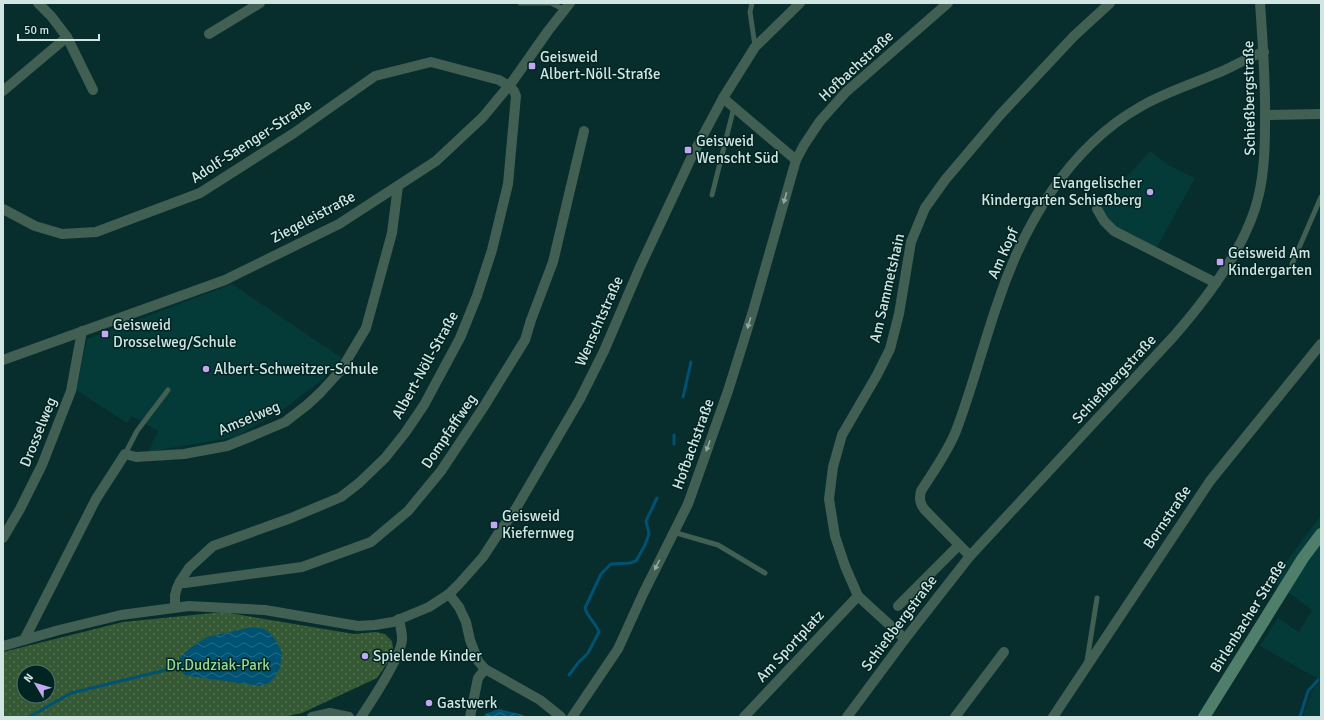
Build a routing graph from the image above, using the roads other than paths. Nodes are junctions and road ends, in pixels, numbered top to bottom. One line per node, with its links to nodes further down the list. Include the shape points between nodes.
1 (38, 3): 11 (street)
2 (260, 3): 10 (street)
3 (520, 3): 9 (lane)
4 (752, 3): 12 (lane, via 750,12)
5 (800, 3): 12 (street, Wenschtstraße)
6 (948, 3): 22 (street, Hofbachstraße, via 846,92 820,121)
7 (1110, 3): 43 (street, Am Sammetshain, via 1074,36 1000,115 945,180 925,208 911,242 899,314 890,349 842,435 833,467 829,499 834,536)
8 (1260, 3): 13 (street, Schießbergstraße)
9 (567, 6): 14 (street, Ziegeleistraße)
10 (210, 34)
11 (67, 38): 15 (street); 16 (street)
12 (755, 47): 17 (street, Wenschtstraße)
13 (1264, 52): 19 (street, Schießbergstraße); 38 (street, Am Kopf, via 1140,106 1103,133 1058,180 1014,261 998,301 955,432 921,491 920,502 924,509)
14 (509, 86): 23 (street, Ziegeleistraße, via 483,117 436,161); 26 (street, Adolf-Saenger-Straße, via 499,80 431,62 375,76 294,133 200,193 96,232 62,234 35,226); 41 (street, Albert-Nöll-Straße, via 516,96 508,184 492,250 478,296 460,338 424,405 385,458 341,497 213,546 189,568)
15 (3, 90)
16 (93, 90)
17 (724, 98): 18 (street); 42 (street, Wenschtstraße, via 690,161 580,399 515,510 483,557)
18 (734, 107): 22 (street); 24 (lane)
19 (1265, 114): 20 (street); 29 (street, Schießbergstraße, via 1264,166 1259,195 1236,251)
20 (1321, 114)
21 (584, 131): 41 (street, Dompfaffweg, via 553,262 525,340 441,471 408,512 371,542 302,568)
22 (796, 160): 35 (street, Hofbachstraße, one-way to 35, via 728,391 688,504)
23 (398, 186): 30 (street, Ziegeleistraße, via 339,224 224,280); 34 (street, Amselweg, via 392,233 366,328 341,370 320,393 284,422 227,446 184,454 136,457)
24 (712, 194)
25 (1321, 197): 28 (lane)
26 (3, 209)
27 (1097, 209): 29 (street, via 1114,232)
28 (1292, 264)
29 (1216, 283): 39 (street, Schießbergstraße, via 1165,346)
30 (82, 331): 32 (street, Ziegeleistraße); 37 (street, Drosselweg, via 71,391 42,466)
31 (1321, 344): 52 (street, Bornstraße, via 1210,481)
32 (4, 361)
33 (168, 390): 34 (lane, via 137,431)
34 (124, 454): 49 (street, via 96,499)
35 (673, 532): 40 (lane, via 718,545); 60 (street, Hofbachstraße, one-way to 60, via 618,649)
36 (1321, 534): 64 (main road, Birlenbacher Straße, via 1303,558)
37 (3, 538)
38 (959, 545): 39 (street, Am Kopf); 45 (street)
39 (970, 556): 48 (street, Schießbergstraße)
40 (765, 573)
41 (180, 582): 46 (street, Albert-Nöll-Straße, via 175,595)
42 (449, 594): 47 (street, Wenschtstraße, via 429,608); 53 (street, via 466,622 478,661)
43 (858, 596): 48 (street, Am Sammetshain); 61 (street, Am Sportplatz)
44 (1097, 598): 52 (lane)
45 (898, 606)
46 (175, 608): 47 (street, Wenschtstraße, via 189,606 265,610 358,626); 49 (street, Wenschtstraße, via 121,615)
47 (399, 620): 57 (street, via 402,645)
48 (905, 639): 54 (street, Schießbergstraße)
49 (24, 640): 50 (street, Wenschtstraße)
50 (3, 646)
51 (1004, 652): 62 (street)
52 (1086, 666): 63 (street, Bornstraße)
53 (486, 669): 58 (street, via 478,678); 59 (street, via 540,700)
54 (852, 715)
55 (312, 717): 56 (street, via 330,713)
56 (349, 717)
57 (361, 717)
58 (470, 717)
59 (561, 717)
60 (572, 717)
61 (744, 717)
62 (954, 717)
63 (1053, 717)
64 (1204, 717)

